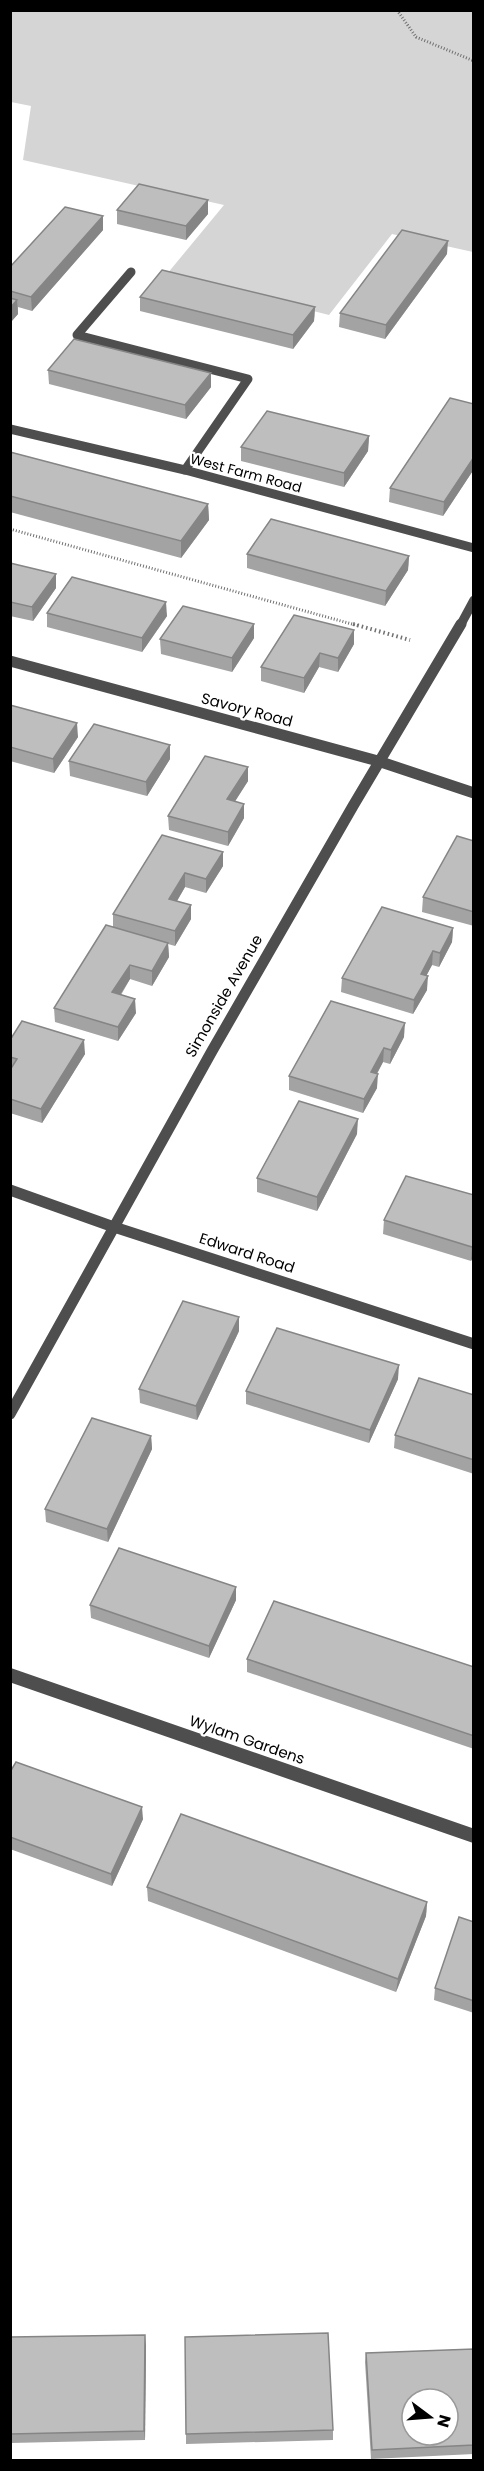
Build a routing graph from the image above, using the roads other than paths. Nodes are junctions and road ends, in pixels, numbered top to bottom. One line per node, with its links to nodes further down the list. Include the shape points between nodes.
1 (131, 272): 3 (street, via 76,335 248,379)
2 (10, 429): 3 (street, West Farm Road)
3 (185, 470): 4 (street, West Farm Road)
4 (474, 548)
5 (474, 600): 7 (street, Simonside Avenue, via 448,650)
6 (10, 661): 7 (street, Savory Road)
7 (378, 761): 8 (street, Savory Road); 10 (street, Simonside Avenue)
8 (474, 793)
9 (10, 1190): 10 (street, Edward Road)
10 (111, 1226): 11 (street, Edward Road); 12 (street, Simonside Avenue)
11 (474, 1344)
12 (10, 1414)
13 (10, 1675): 14 (street, Wylam Gardens)
14 (474, 1836)

